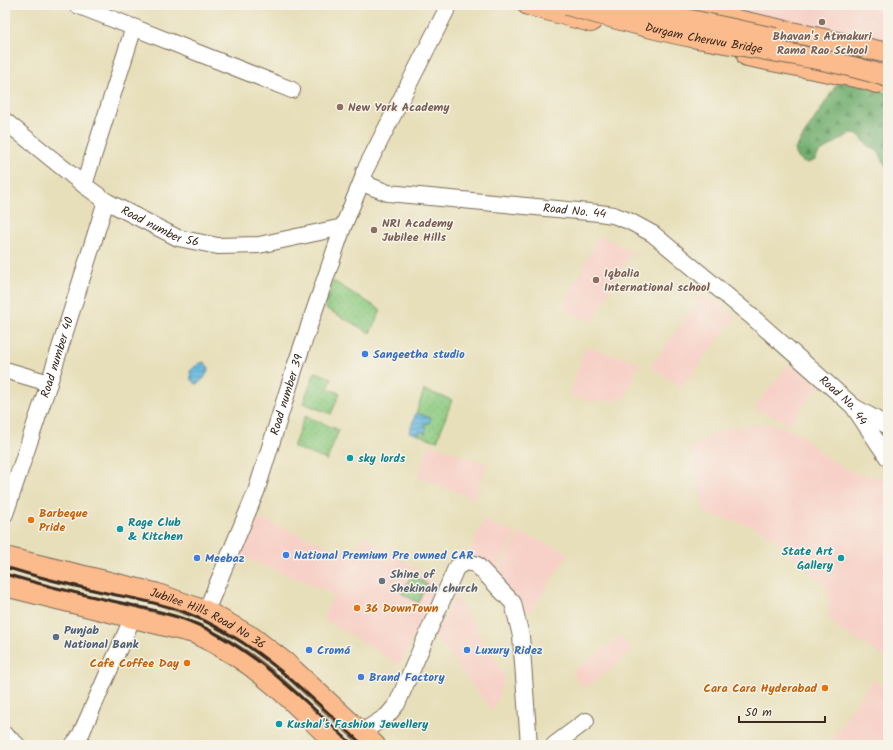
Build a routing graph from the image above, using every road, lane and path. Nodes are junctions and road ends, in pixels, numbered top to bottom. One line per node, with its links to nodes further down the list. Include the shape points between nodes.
1 (77, 5): 8 (street)
2 (449, 5): 16 (street)
3 (528, 5): 9 (main road)
4 (567, 5): 12 (main road, Durgam Cheruvu Bridge, bridge, via 695,38 802,56 868,70)
5 (620, 5): 11 (main road, Durgam Cheruvu Bridge, bridge, via 869,57)
6 (661, 5): 9 (main road)
7 (668, 5): 10 (main road)
8 (134, 28): 14 (street); 17 (street)
9 (634, 33): 13 (main road, via 865,79)
10 (888, 53)
11 (888, 64)
12 (888, 77)
13 (888, 86)
14 (292, 90)
15 (5, 121): 17 (street, Road number 56)
16 (363, 178): 19 (street, Road number 39); 22 (street, Road No. 44, via 370,186 388,192 599,213 629,221 653,234)
17 (84, 185): 18 (street, Road number 56)
18 (106, 201): 19 (street, Road number 56, via 178,238 218,246 259,245); 21 (street, Road number 40)
19 (343, 227): 29 (street, Road number 39, via 256,492)
20 (5, 370): 21 (street)
21 (49, 383): 25 (street, Road number 40)
22 (853, 406): 23 (street); 24 (street, Road No. 44)
23 (888, 426)
24 (888, 458)
25 (5, 514)
26 (5, 557): 27 (main road, Jubilee Hills Road No 36)
27 (119, 585): 29 (main road, Jubilee Hills Road No 36, via 155,593); 30 (main road)
28 (5, 586): 30 (main road, Jubilee Hills Road No 36)
29 (206, 611): 34 (main road, Jubilee Hills Road No 36, via 252,637 286,662)
30 (110, 612): 31 (main road, Jubilee Hills Road No 36)
31 (133, 617): 36 (street, via 80,736); 37 (main road, Jubilee Hills Road No 36, via 194,633 221,647 267,678)
32 (586, 721): 39 (street)
33 (5, 735): 35 (street)
34 (368, 738): 38 (street, via 397,704 456,568 471,562 477,565 513,603 521,636)
35 (18, 745)
36 (73, 745)
37 (337, 745)
38 (530, 745)
39 (554, 745)

